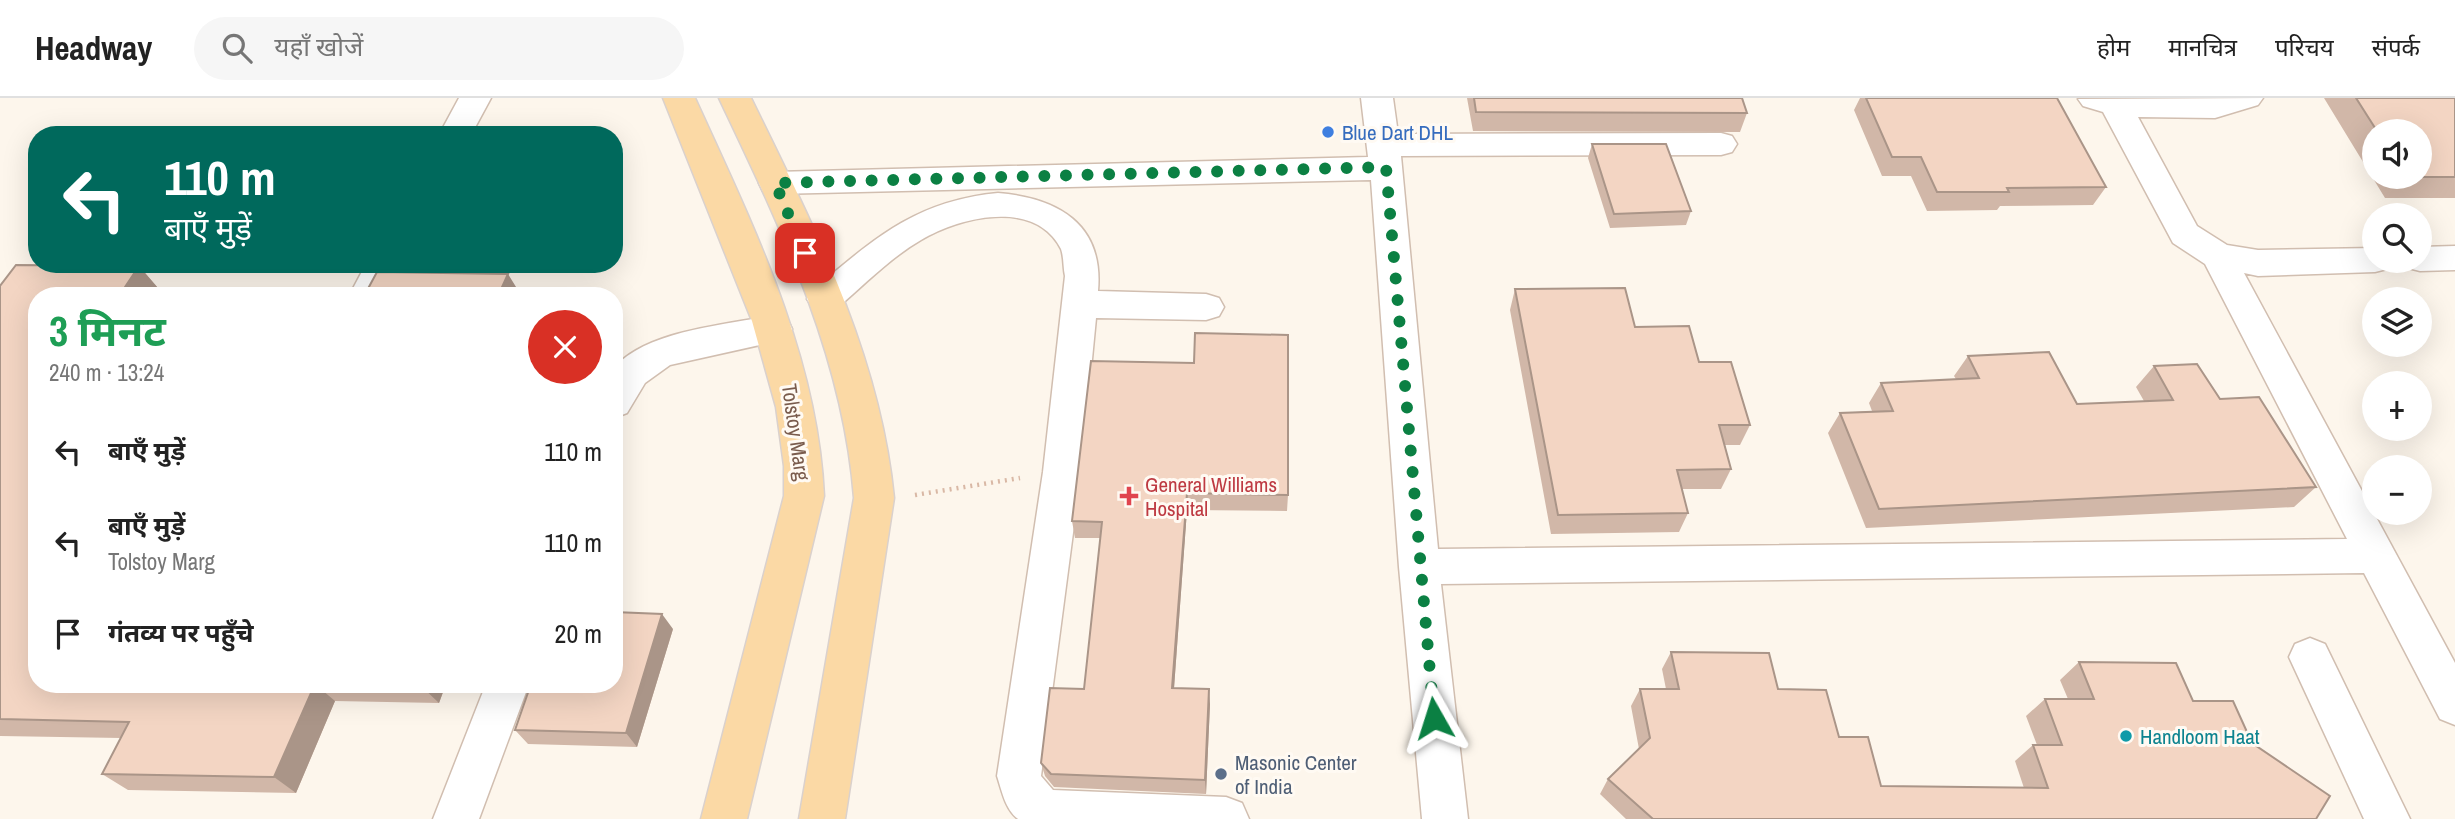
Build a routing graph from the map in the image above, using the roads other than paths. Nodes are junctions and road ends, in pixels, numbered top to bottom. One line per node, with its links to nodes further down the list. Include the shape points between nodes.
1 (475, 98): 7 (street)
2 (680, 98): 18 (main road, Tolstoy Marg)
3 (735, 98): 10 (main road)
4 (1377, 98): 9 (street)
5 (2247, 98): 6 (street, via 2218,107)
6 (2103, 102): 11 (street, via 2185,234)
7 (460, 126)
8 (1721, 144): 9 (street)
9 (1385, 156): 10 (street); 21 (street)
10 (775, 183): 15 (main road)
11 (2218, 256): 14 (street, via 2258,263); 20 (street)
12 (2455, 258): 13 (street)
13 (2432, 259)
14 (2362, 260)
15 (825, 299): 16 (street, via 908,232 948,214 990,205 1031,208 1060,224 1078,247); 27 (main road, via 847,353 865,421 874,464 874,498)
16 (1079, 304): 17 (street); 28 (street, via 1062,472 1019,776 1027,798 1044,812)
17 (1206, 307)
18 (774, 329): 19 (street, via 661,353); 26 (main road, Tolstoy Marg, via 797,420 804,496)
19 (623, 380)
20 (2376, 555): 21 (street); 24 (street)
21 (1419, 567): 29 (street)
22 (2310, 657): 30 (street)
23 (505, 693): 25 (street)
24 (2455, 705)
25 (456, 819)
26 (724, 819)
27 (822, 819)
28 (1226, 819)
29 (1445, 819)
30 (2387, 819)

